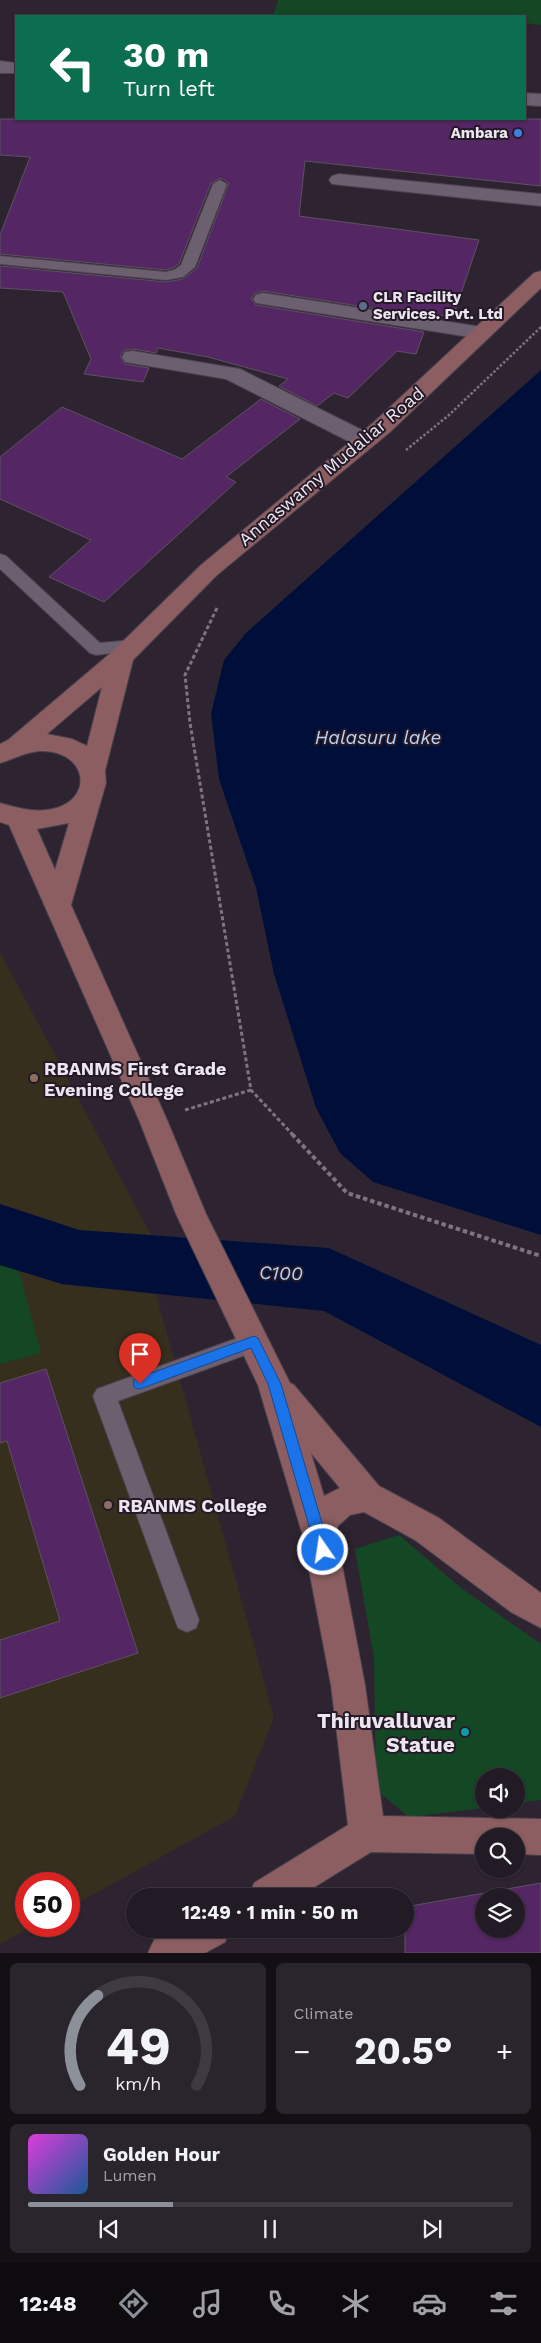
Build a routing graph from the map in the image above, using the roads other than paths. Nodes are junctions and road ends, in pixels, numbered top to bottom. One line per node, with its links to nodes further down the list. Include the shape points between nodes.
1 (0, 67): 2 (street)
2 (15, 68)
3 (526, 99): 4 (street)
4 (541, 100)
5 (339, 180): 7 (street)
6 (220, 184): 8 (lane, via 188,267 178,274 166,276)
7 (541, 200)
8 (0, 260)
9 (541, 278): 11 (street, Annaswamy Mudaliar Road)
10 (263, 299): 11 (street)
11 (482, 333): 13 (street, Annaswamy Mudaliar Road)
12 (133, 357): 13 (street, via 232,374)
13 (364, 440): 15 (street, Annaswamy Mudaliar Road, via 209,570)
14 (0, 560): 15 (lane, via 96,649)
15 (127, 651): 16 (street, Annaswamy Mudaliar Road); 17 (street)
16 (9, 750): 17 (street, via 50,742 65,746 87,761)
17 (91, 782): 18 (street, via 82,804 54,819 37,821); 19 (street)
18 (7, 817): 19 (street)
19 (59, 903): 20 (street, via 191,1214)
20 (250, 1335): 21 (street); 25 (lane, via 106,1396)
21 (274, 1384): 22 (street); 23 (street)
22 (367, 1497): 23 (street, via 338,1504 326,1516); 24 (street, via 427,1529)
23 (319, 1533): 26 (street, via 348,1685)
24 (541, 1612)
25 (187, 1620)
26 (367, 1834): 27 (street); 30 (street)
27 (475, 1836)
28 (525, 1836): 29 (street)
29 (541, 1837)
30 (280, 1888)
31 (195, 1938): 32 (street)
32 (167, 1953)

